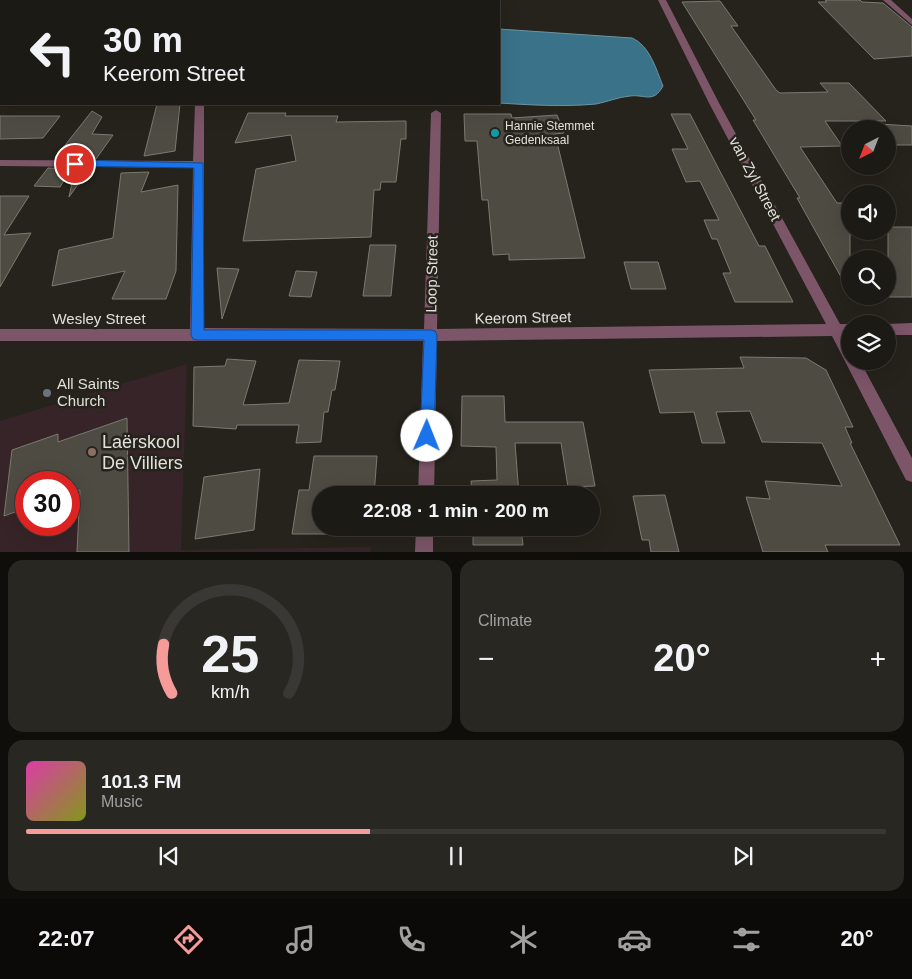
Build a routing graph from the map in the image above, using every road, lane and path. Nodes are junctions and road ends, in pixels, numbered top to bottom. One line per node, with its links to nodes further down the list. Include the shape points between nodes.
1 (662, 0): 10 (street, van Zyl Street)
2 (887, 0): 3 (street)
3 (912, 23)
4 (199, 105): 7 (street)
5 (436, 113): 14 (street, Loop Street)
6 (0, 163): 7 (street)
7 (199, 165): 13 (street)
8 (896, 329): 9 (street)
9 (912, 329)
10 (836, 330): 11 (street, Keerom Street); 14 (street, Keerom Street); 15 (street, van Zyl Street)
11 (841, 330)
12 (0, 335): 13 (street, Wesley Street)
13 (197, 335): 14 (street, Keerom Street)
14 (431, 335): 18 (street, Loop Street)
15 (841, 340)
16 (857, 370): 17 (street)
17 (912, 474)
18 (426, 486)
19 (425, 536): 20 (street)
20 (424, 552)

